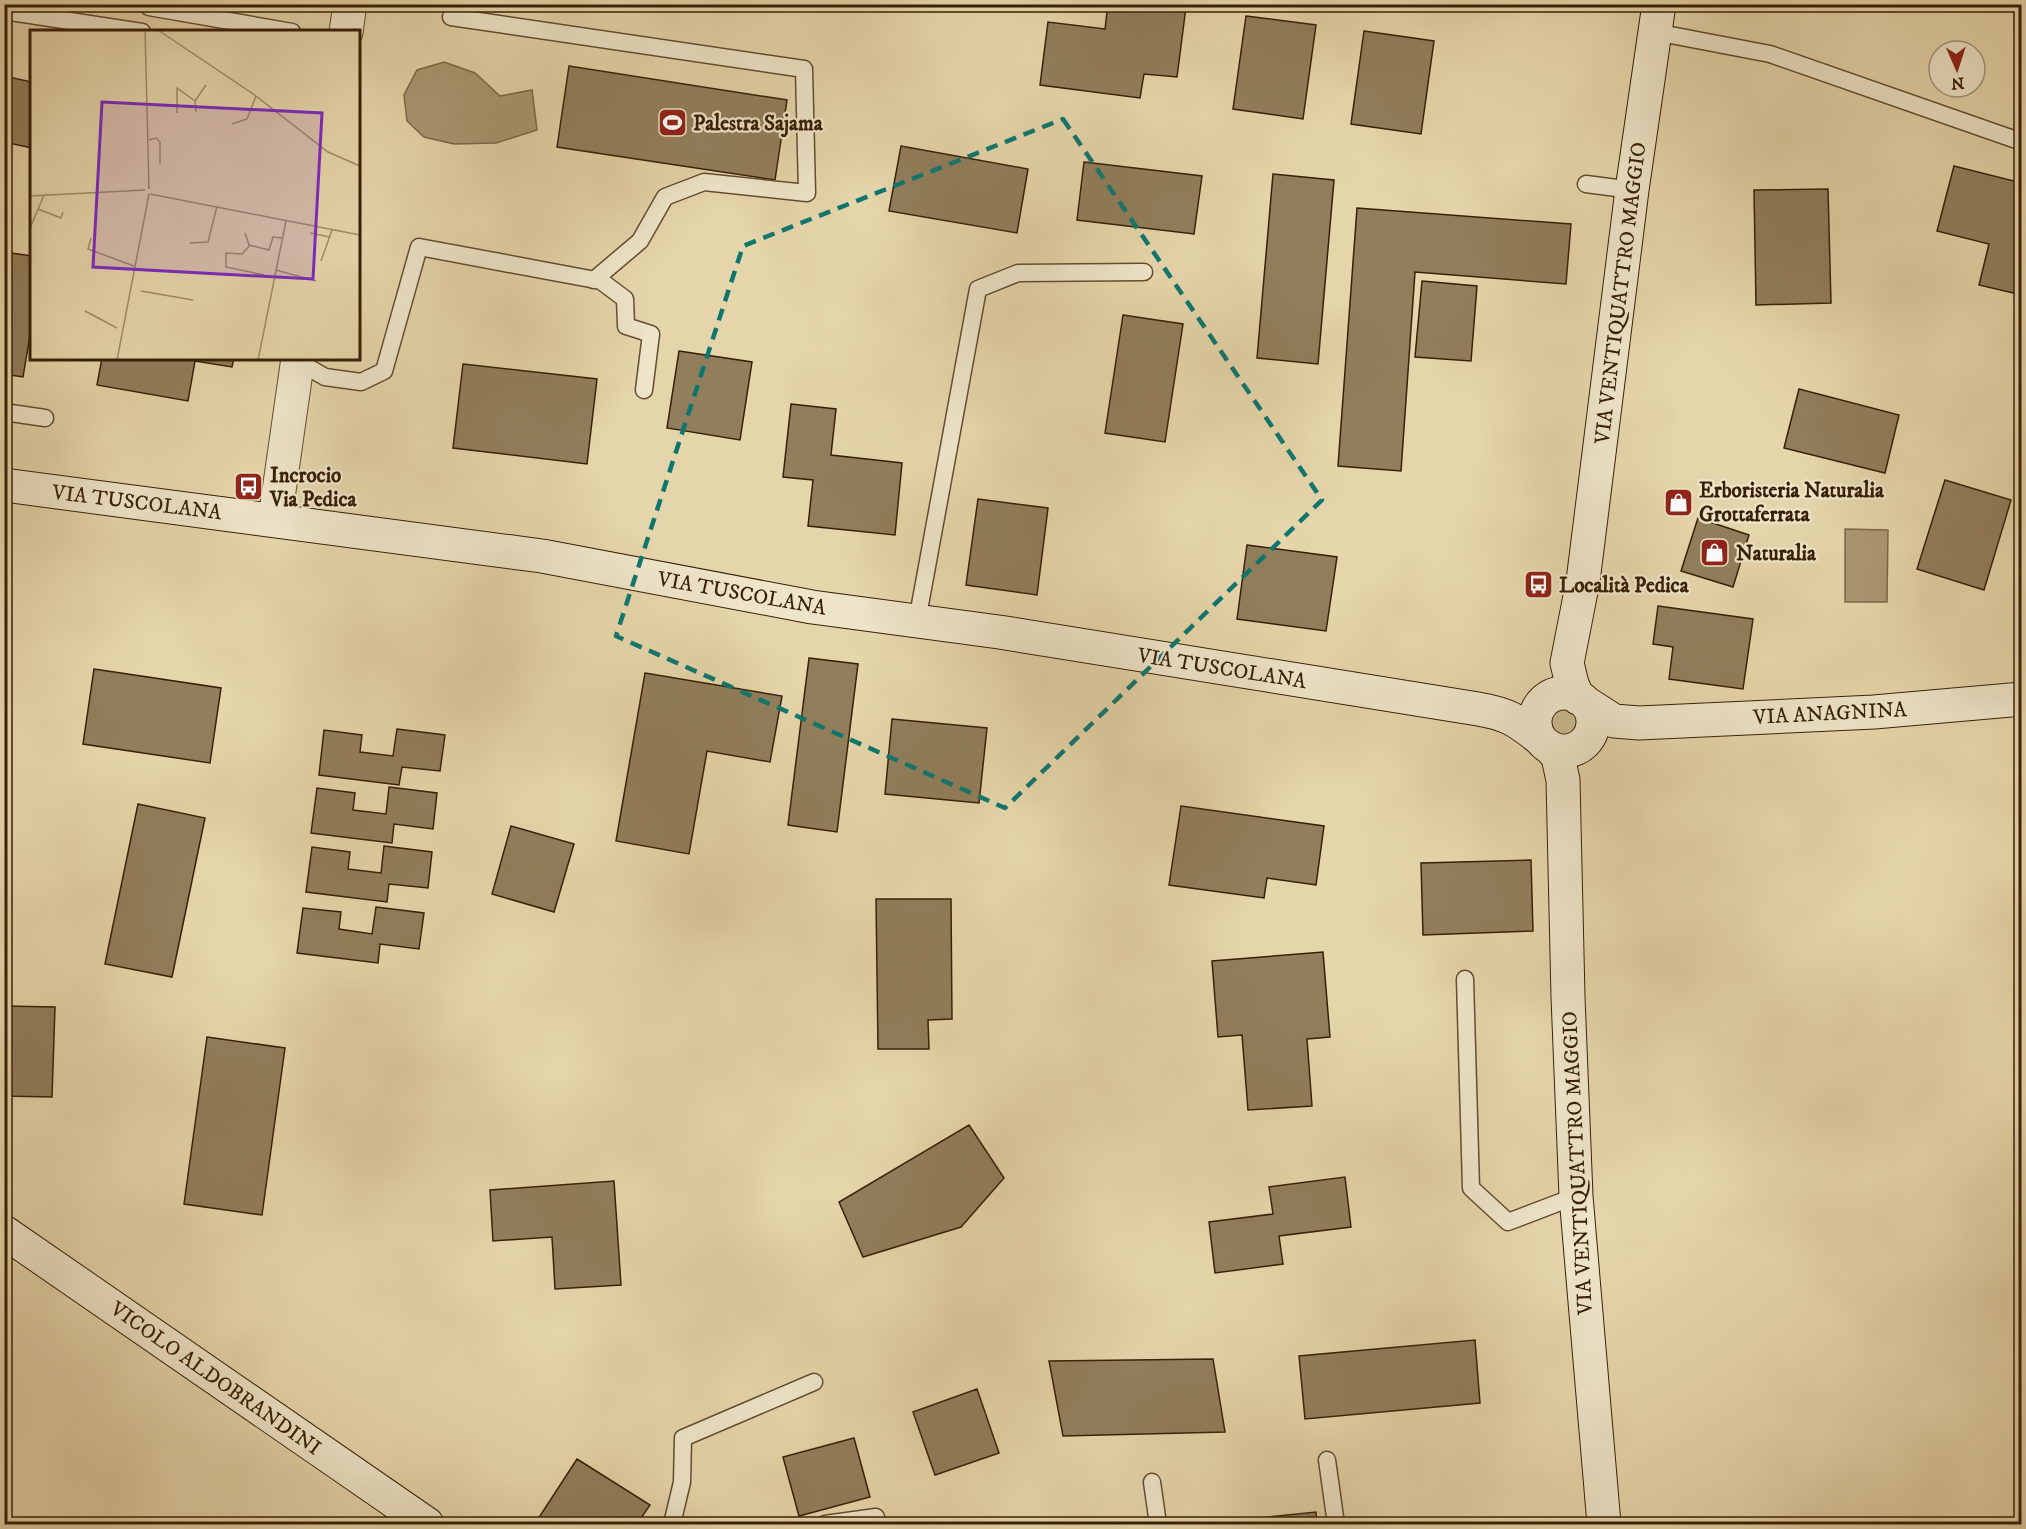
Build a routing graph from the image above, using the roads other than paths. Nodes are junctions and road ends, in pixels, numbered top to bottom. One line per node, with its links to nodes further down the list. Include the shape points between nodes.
1 (350, 4): 8 (main road)
2 (149, 7): 7 (lane)
3 (4, 11): 6 (lane)
4 (451, 17): 13 (lane, via 804,69 807,193 704,182 665,197 640,241)
5 (1657, 18): 9 (lane); 11 (main road, VIA VENTIQUATTRO MAGGIO)
6 (129, 30)
7 (281, 30)
8 (346, 30)
9 (2022, 142)
10 (1586, 184): 11 (lane)
11 (1632, 190): 22 (main road, VIA VENTIQUATTRO MAGGIO, via 1583,581 1567,663 1572,684)
12 (1144, 272): 20 (lane, via 1018,273 978,289)
13 (594, 280): 14 (lane, via 419,247 384,371 361,382 325,377); 15 (lane, via 625,299 626,326 651,334)
14 (298, 360): 19 (main road)
15 (644, 390)
16 (4, 412): 17 (lane)
17 (45, 418)
18 (4, 485): 19 (main road, VIA TUSCOLANA)
19 (275, 519): 20 (main road, VIA TUSCOLANA, via 542,556 812,607)
20 (917, 621): 22 (main road, VIA TUSCOLANA)
21 (2022, 699): 22 (main road, VIA ANAGNINA, via 1874,712 1639,723)
22 (1564, 722): 24 (main road, VIA VENTIQUATTRO MAGGIO, via 1568,1009)
23 (1465, 979): 24 (lane, via 1471,1188 1508,1222)
24 (1576, 1196): 35 (main road, VIA VENTIQUATTRO MAGGIO)
25 (4, 1232): 30 (main road, VICOLO ALDOBRANDINI)
26 (814, 1382): 31 (lane, via 683,1438 682,1482)
27 (1327, 1460): 34 (lane)
28 (1152, 1482): 33 (lane)
29 (876, 1517): 32 (lane)
30 (427, 1524)
31 (672, 1524)
32 (825, 1524)
33 (1158, 1524)
34 (1336, 1524)
35 (1604, 1524)

